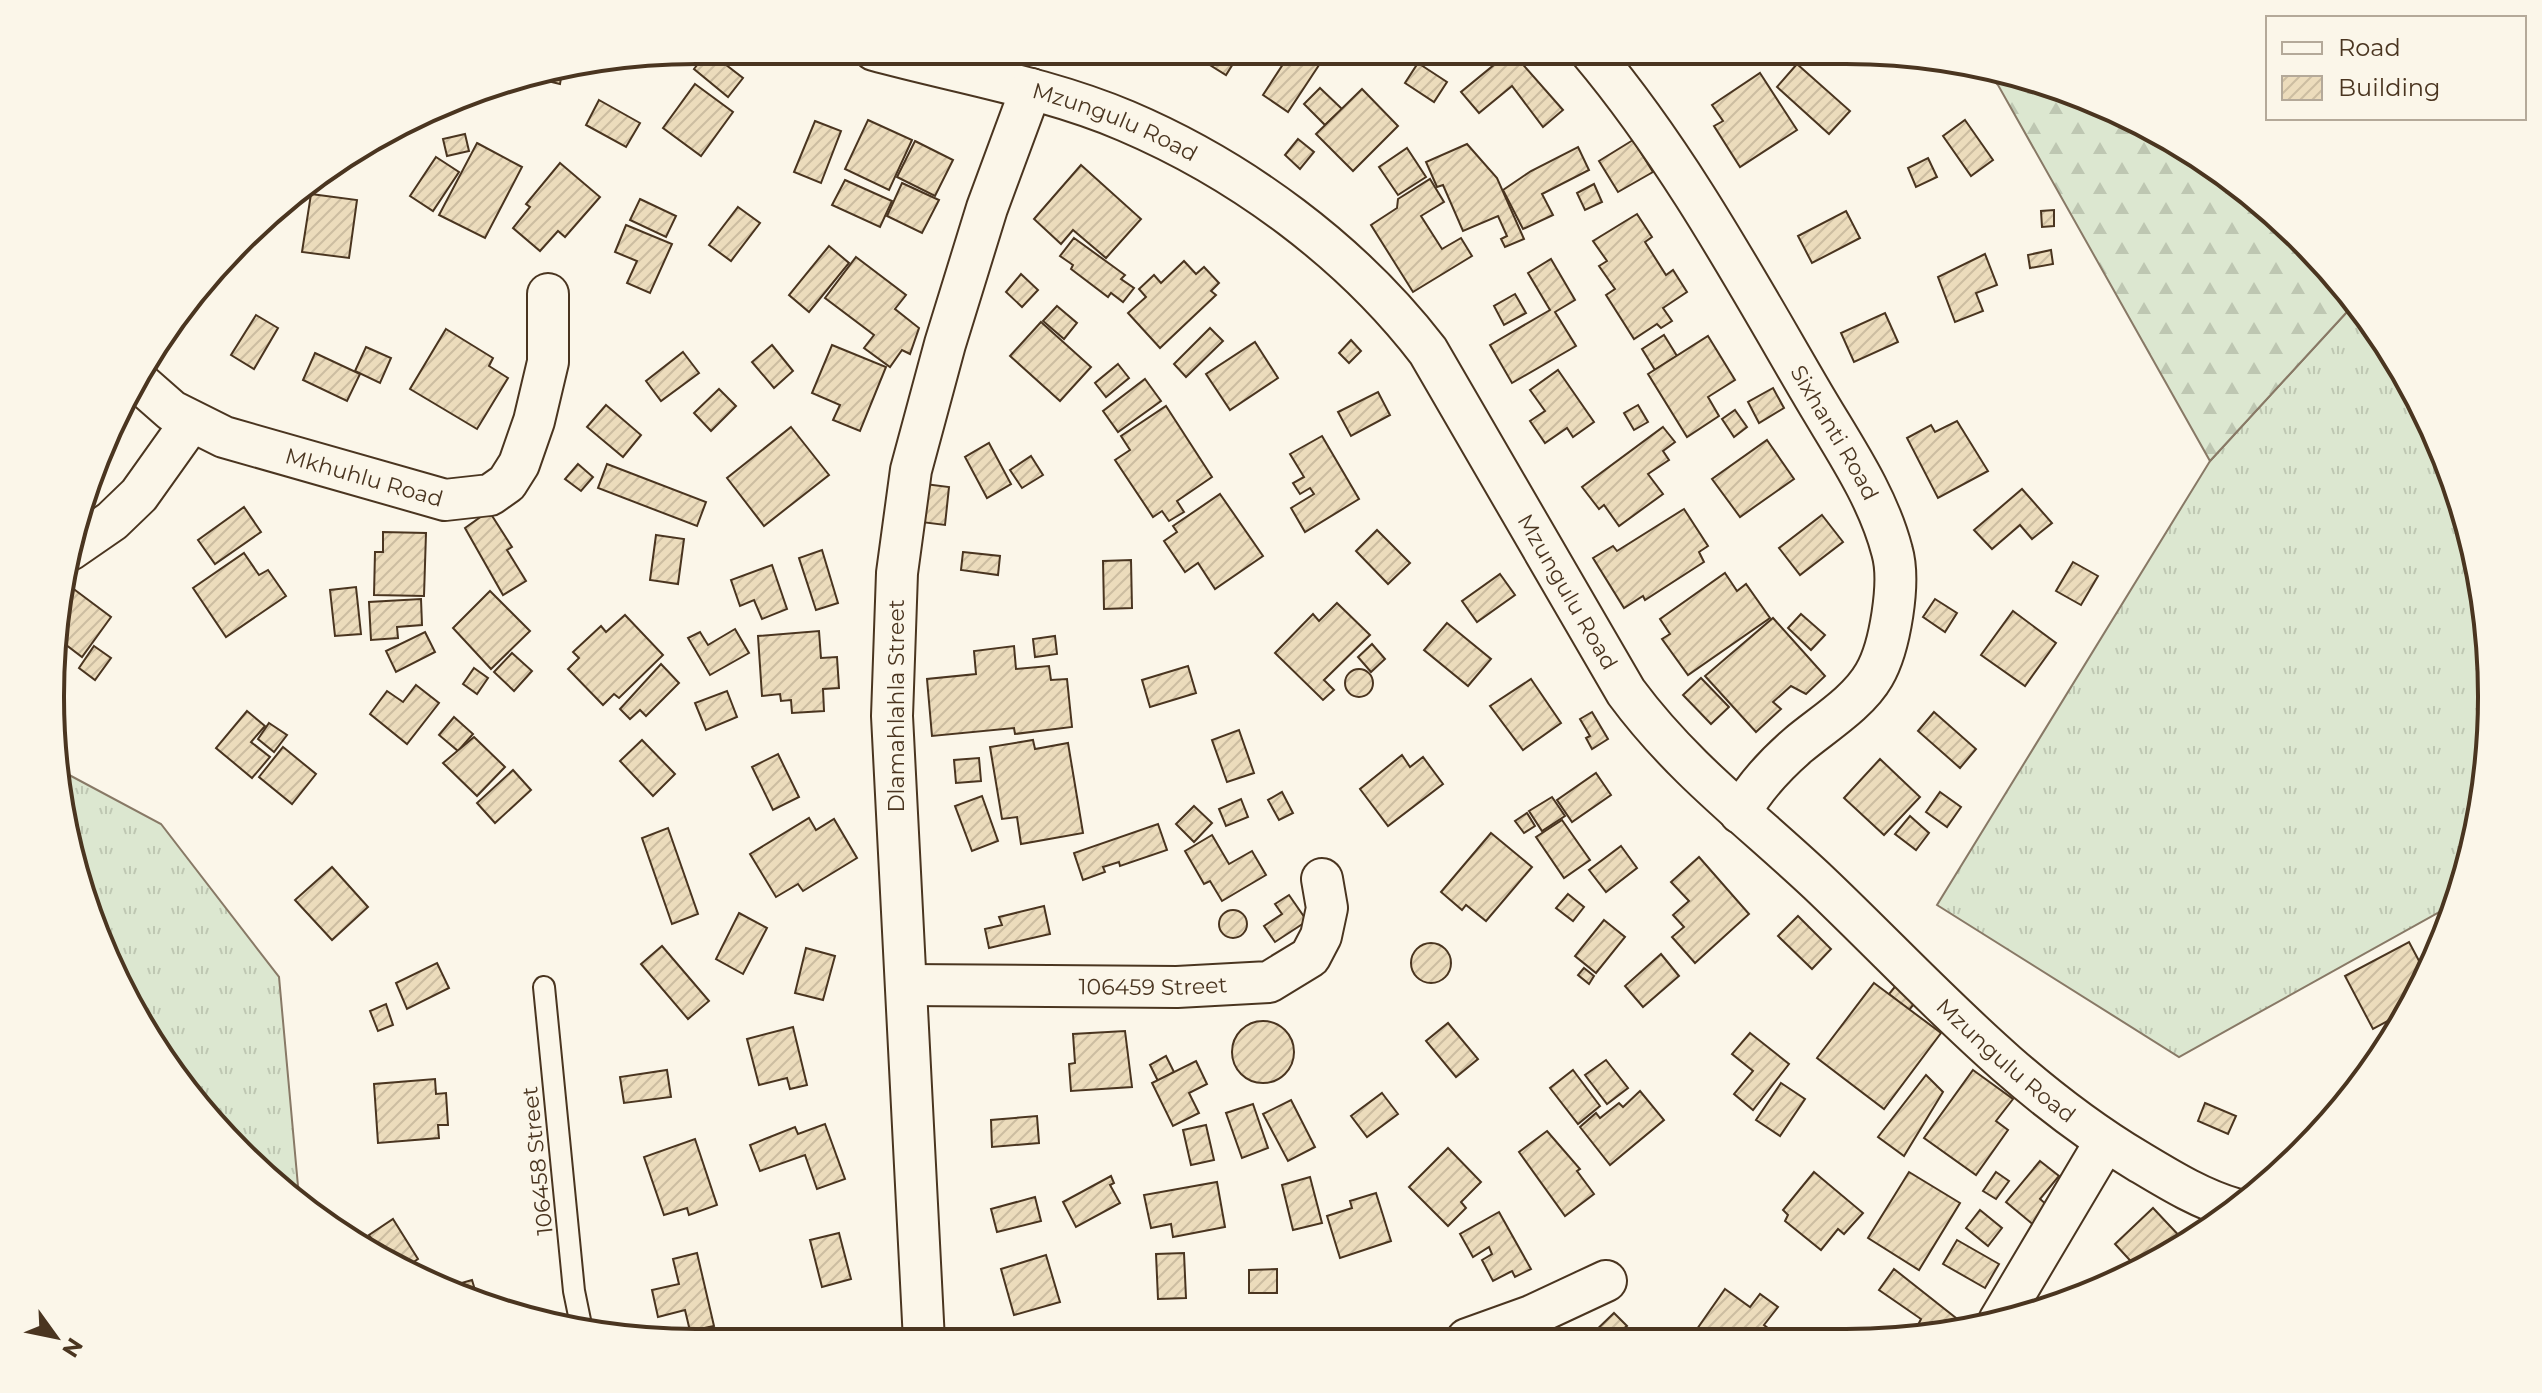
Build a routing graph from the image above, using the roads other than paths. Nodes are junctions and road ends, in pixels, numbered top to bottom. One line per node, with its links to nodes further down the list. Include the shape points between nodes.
1 (930, 64): 3 (street, Mzungulu Road)
2 (1601, 64): 8 (street, Sixhanti Road, via 1654,138 1786,349 1879,511 1893,555 1894,595 1874,676 1773,768)
3 (1031, 89): 8 (street, Mzungulu Road, via 1124,120 1217,168 1332,250 1402,317 1443,375 1626,692 1660,738); 10 (street, Dlamahlahla Street, via 987,208 911,470 899,559 892,716)
4 (548, 294): 6 (street, Mkhuhlu Road, via 548,362 534,421 519,464 507,483 490,495 445,500 251,445)
5 (145, 387): 6 (street, Mkhuhlu Road)
6 (191, 422): 7 (street, via 139,495)
7 (84, 540)
8 (1740, 813): 12 (street, Mzungulu Road, via 2019,1078)
9 (1322, 879): 10 (street, 106459 Street, via 1327,908 1316,946 1310,957 1269,982 1177,987)
10 (907, 985): 17 (street, Dlamahlahla Street)
11 (544, 987): 16 (lane, 106458 Street)
12 (2105, 1142): 13 (street, Mzungulu Road); 15 (street)
13 (2223, 1204)
14 (1606, 1281): 18 (street)
15 (2007, 1308)
16 (580, 1318)
17 (923, 1329)
18 (1495, 1329)

